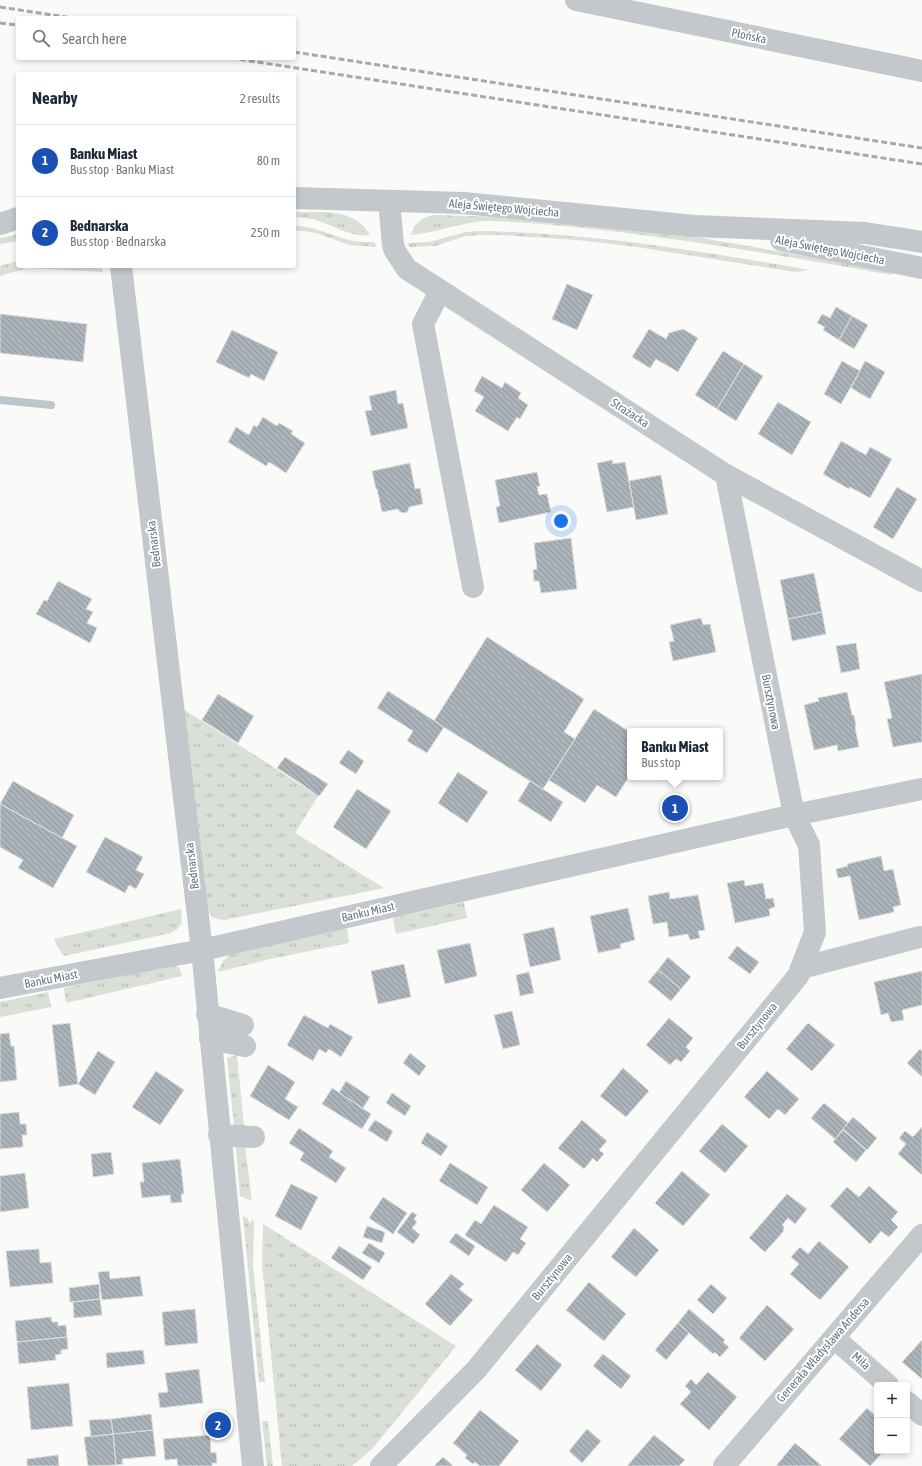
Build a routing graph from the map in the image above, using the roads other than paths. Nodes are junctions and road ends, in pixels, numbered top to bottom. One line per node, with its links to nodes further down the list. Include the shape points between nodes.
1 (576, 0): 2 (street, Płońska)
2 (922, 71)
3 (296, 198): 4 (street, Aleja Świętego Wojciecha)
4 (389, 201): 7 (street, Aleja Świętego Wojciecha, via 464,203); 11 (street, Strażacka, via 395,251 407,269)
5 (16, 219): 6 (street)
6 (0, 224)
7 (714, 227): 8 (street, Aleja Świętego Wojciecha, via 865,233); 10 (street, Aleja Świętego Wojciecha)
8 (922, 242)
9 (121, 268): 18 (street, Bednarska)
10 (922, 268)
11 (440, 291): 12 (street, Strażacka); 14 (street, via 423,324)
12 (726, 475): 13 (street, Strażacka); 16 (street, Bursztynowa)
13 (922, 581)
14 (474, 587)
15 (922, 789): 16 (street, Banku Miast)
16 (794, 815): 18 (street, Banku Miast); 19 (street, Bursztynowa, via 808,845 815,932)
17 (920, 937): 19 (street)
18 (202, 950): 20 (street, Banku Miast); 21 (street, Bednarska)
19 (801, 968): 31 (street, Bursztynowa, via 798,976 476,1370)
20 (0, 988)
21 (207, 1014): 22 (street, Bednarska); 22 (street, via 244,1036)
22 (210, 1039): 23 (street, Bednarska)
23 (220, 1135): 24 (street); 30 (street, Bednarska)
24 (254, 1137)
25 (922, 1235): 26 (street, Generała Władysława Andersa)
26 (834, 1338): 27 (street, Miła); 32 (street, Generała Władysława Andersa)
27 (885, 1382)
28 (910, 1405): 29 (street)
29 (922, 1415)
30 (253, 1466)
31 (381, 1466)
32 (724, 1466)

